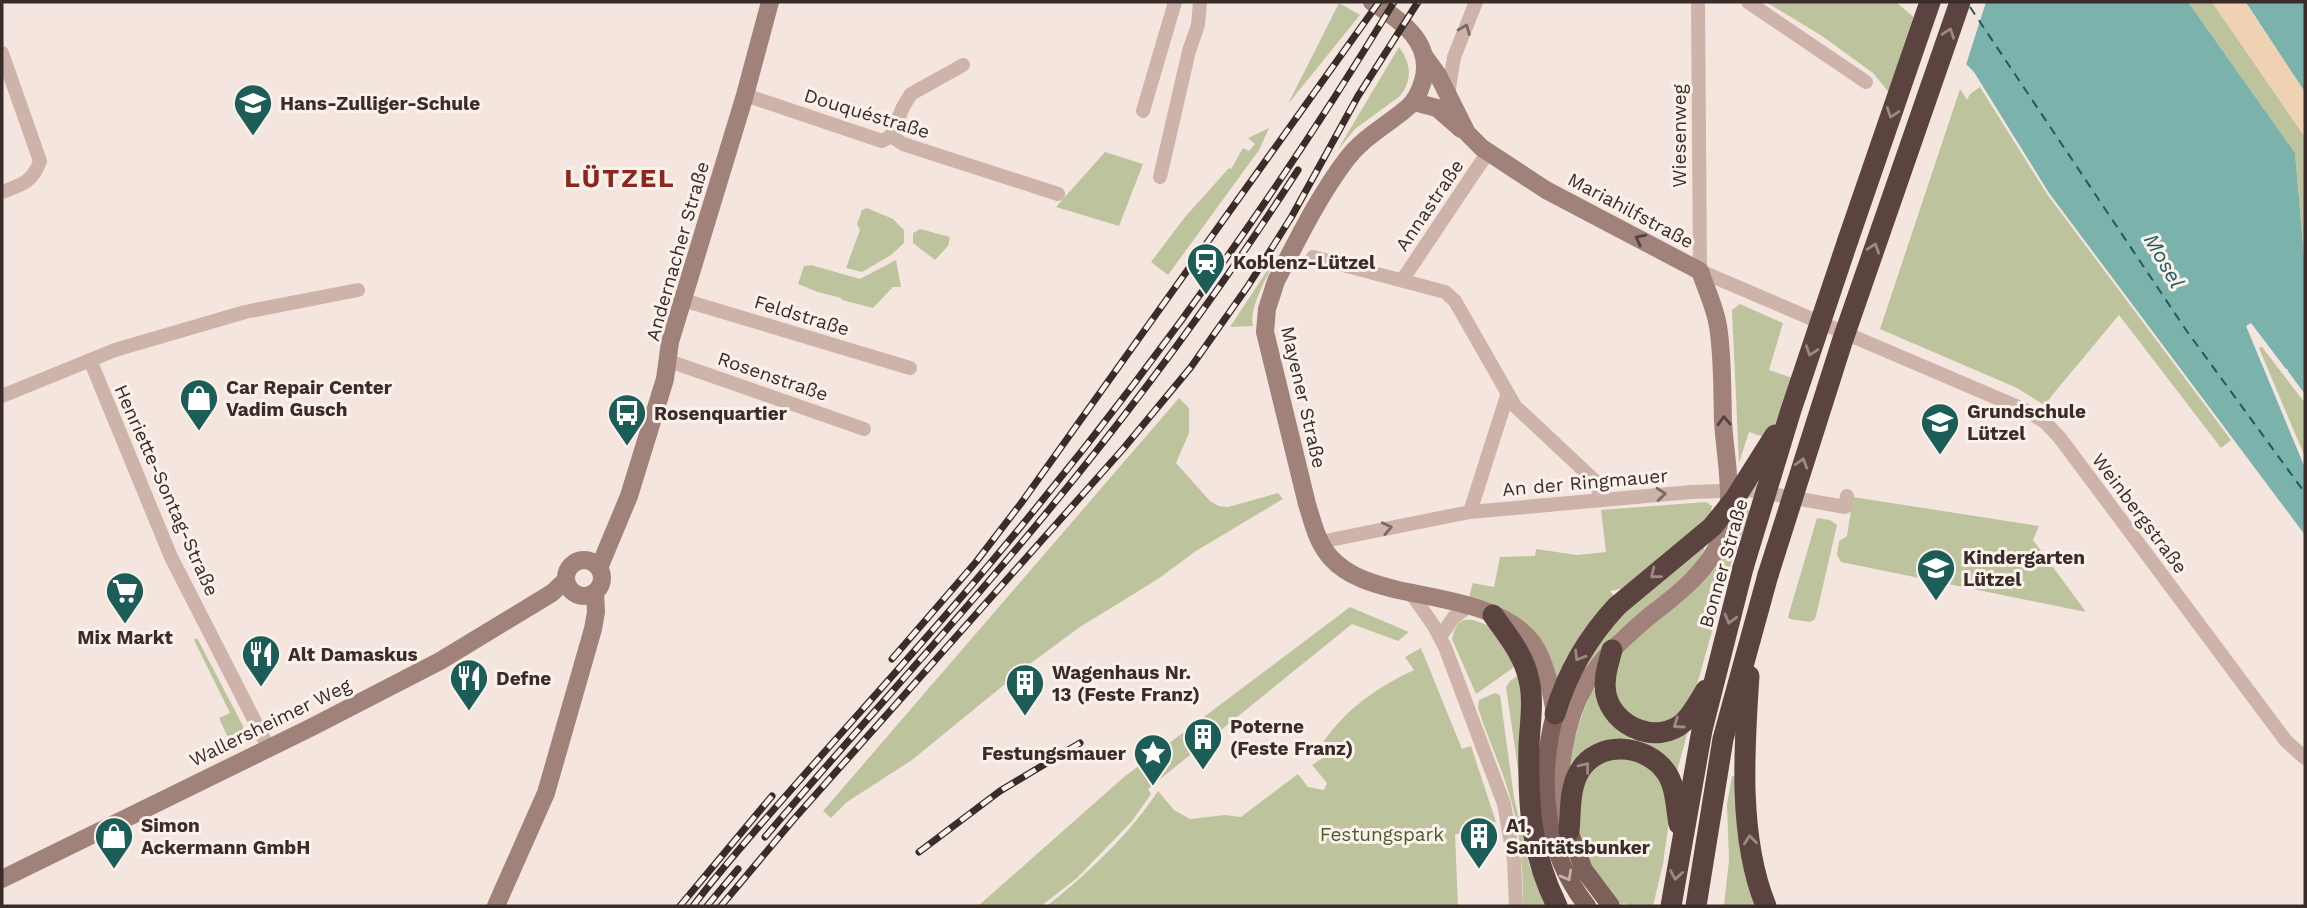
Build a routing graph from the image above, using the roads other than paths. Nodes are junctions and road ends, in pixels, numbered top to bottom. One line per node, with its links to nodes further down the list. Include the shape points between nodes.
1 (770, 2): 14 (street, Andernacher Straße)
2 (1175, 2): 17 (street)
3 (1200, 2): 21 (street)
4 (1372, 2): 11 (street, via 1408,27)
5 (1476, 2): 15 (street, one-way to 5, via 1454,57)
6 (1698, 2): 25 (street, Wiesenweg)
7 (1748, 2): 13 (street)
8 (1930, 2): 34 (highway, Bonner Straße, one-way to 34, bridge)
9 (1960, 2): 46 (highway, one-way to 9, bridge, via 1842,342)
10 (2, 53): 22 (street, via 40,161 26,183)
11 (1425, 57): 15 (street, Mariahilfstraße); 16 (street, via 1424,77)
12 (963, 65): 19 (street, via 911,94)
13 (1866, 82)
14 (745, 95): 19 (street, Douquéstraße, via 882,141); 28 (street, Andernacher Straße)
15 (1448, 95): 18 (street, Mariahilfstraße)
16 (1414, 102): 18 (street, via 1437,108); 40 (street, Mayener Straße, via 1371,133 1344,162 1280,273 1267,309 1268,346)
17 (1143, 111)
18 (1467, 133): 20 (street, Mariahilfstraße)
19 (891, 136): 23 (street, Douquéstraße, via 902,144)
20 (1488, 152): 25 (street, Mariahilfstraße, one-way to 20, via 1546,190); 26 (street, Annastraße)
21 (1160, 177)
22 (2, 191)
23 (1058, 194)
24 (1313, 257): 26 (street)
25 (1700, 271): 36 (street, Mariahilfstraße, one-way to 25, via 1718,325); 53 (street, Weinbergstraße, via 2045,422 2286,741)
26 (1403, 279): 33 (street, via 1445,292 1455,301)
27 (358, 290): 29 (street, via 245,312)
28 (683, 300): 30 (street, Andernacher Straße); 31 (street, Feldstraße)
29 (90, 360): 32 (street); 52 (street, Henriette-Sontag-Straße, via 171,556)
30 (669, 361): 35 (street, Rosenstraße); 41 (street, Andernacher Straße, via 620,522)
31 (909, 368)
32 (2, 396)
33 (1507, 396): 38 (street, via 1594,480); 39 (street)
34 (1791, 410): 49 (highway, Bonner Straße, one-way to 49, bridge); 51 (highway, one-way to 51, bridge, via 1746,483 1712,527 1604,620 1581,652)
35 (864, 429)
36 (1728, 490): 37 (street, An der Ringmauer, via 1845,507); 38 (street, An der Ringmauer, one-way to 36); 48 (street, Mariahilfstraße, via 1727,520 1713,555 1685,588)
37 (1847, 496)
38 (1602, 499): 39 (street, An der Ringmauer)
39 (1470, 512): 40 (street, An der Ringmauer, one-way to 39)
40 (1320, 541): 43 (street, Mayener Straße, via 1329,556 1353,575)
41 (595, 565): 42 (street, via 602,579); 42 (street, Andernacher Straße, via 583,560 573,563 567,572)
42 (573, 590): 52 (street, Wallersheimer Weg); 57 (street, via 589,610 593,629 546,793)
43 (1410, 592): 44 (street, Mayener Straße); 47 (street)
44 (1469, 606): 45 (street, Mayener Straße); 47 (street)
45 (1493, 615): 50 (highway, via 1526,648)
46 (1752, 631): 63 (highway, via 1723,739); 64 (highway, one-way to 46, via 1751,850 1745,766)
47 (1440, 637): 58 (street, via 1504,804)
48 (1612, 650): 49 (highway, one-way to 48, via 1682,723 1669,731 1645,732 1620,720 1606,697 1605,674); 54 (street, via 1586,683 1570,724 1561,784)
49 (1717, 670): 55 (highway, Bonner Straße)
50 (1537, 674): 51 (street); 59 (highway, via 1529,816 1542,873)
51 (1555, 714): 60 (main road, one-way to 60, via 1545,777 1549,822 1561,865)
52 (268, 747): 56 (street, Wallersheimer Weg)
53 (2305, 758)
54 (1569, 831): 55 (highway, one-way to 55, via 1572,791 1579,772 1595,755 1622,749 1654,759 1667,772); 61 (main road, via 1584,870)
55 (1681, 844): 62 (highway, Bonner Straße, one-way to 62)
56 (2, 879)
57 (496, 906)
58 (1516, 906)
59 (1557, 906)
60 (1587, 906)
61 (1611, 906)
62 (1671, 906)
63 (1696, 906)
64 (1766, 906)

